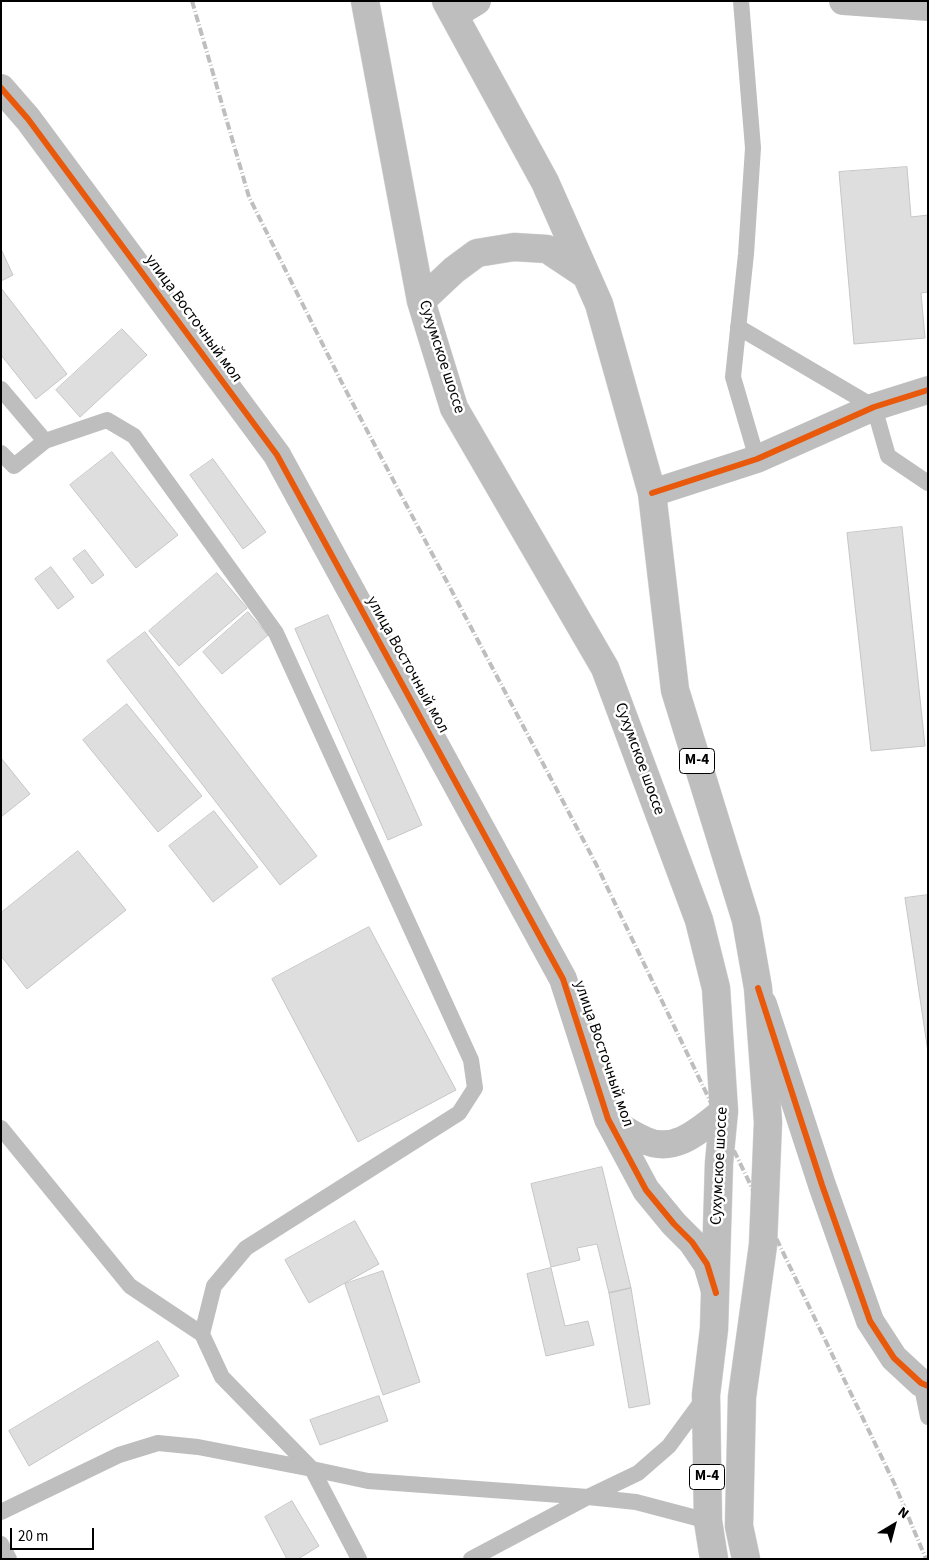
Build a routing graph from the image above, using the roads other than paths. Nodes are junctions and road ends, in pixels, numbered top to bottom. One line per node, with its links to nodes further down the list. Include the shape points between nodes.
1 (365, 1): 9 (main road, Сухумское шоссе / М-4)
2 (477, 1): 6 (main road)
3 (742, 1): 10 (lane, via 753,148)
4 (843, 1): 5 (main road)
5 (928, 7)
6 (450, 8): 8 (main road, М-4, via 545,182)
7 (1, 88): 21 (main road, улица Восточный мол, via 28,119 277,455 563,979)
8 (586, 275): 9 (main road, via 547,250 514,247 477,253); 18 (main road, М-4, via 599,304)
9 (421, 301): 20 (main road, Сухумское шоссе / М-4, via 454,408 605,668 699,920 716,988)
10 (738, 327): 13 (lane); 16 (lane, via 733,377)
11 (1, 389): 14 (lane)
12 (928, 390): 13 (main road)
13 (874, 408): 16 (main road); 17 (lane, via 888,456)
14 (46, 441): 15 (lane, via 14,466); 24 (lane, via 107,420 134,436 276,633 471,1060 476,1088 459,1113 246,1248 214,1286)
15 (1, 453)
16 (757, 459): 18 (main road)
17 (928, 483)
18 (652, 493): 19 (main road, М-4, via 675,690 746,920)
19 (758, 988): 25 (main road, via 870,1321 894,1358); 37 (main road, М-4, via 768,1122 763,1246 742,1398 739,1526)
20 (724, 1111): 21 (main road, via 698,1132 675,1144 645,1141); 23 (main road, Сухумское шоссе / М-4, via 719,1162)
21 (608, 1119): 23 (main road, улица Восточный мол, via 646,1190 707,1264)
22 (1, 1128): 24 (lane, via 130,1286)
23 (716, 1294): 26 (main road, Сухумское шоссе / М-4)
24 (202, 1334): 28 (lane, via 222,1377)
25 (924, 1385): 27 (lane)
26 (706, 1395): 29 (lane, via 669,1446 638,1474); 31 (main road, Сухумское шоссе / М-4)
27 (928, 1416)
28 (312, 1469): 29 (lane, via 368,1480); 30 (lane, via 198,1447 158,1443 119,1455); 34 (lane)
29 (588, 1497): 31 (lane, via 636,1502); 35 (lane)
30 (1, 1512)
31 (708, 1521): 36 (main road, Сухумское шоссе / М-4)
32 (1, 1544): 33 (lane)
33 (9, 1559)
34 (359, 1559)
35 (471, 1559)
36 (714, 1559)
37 (746, 1559)

